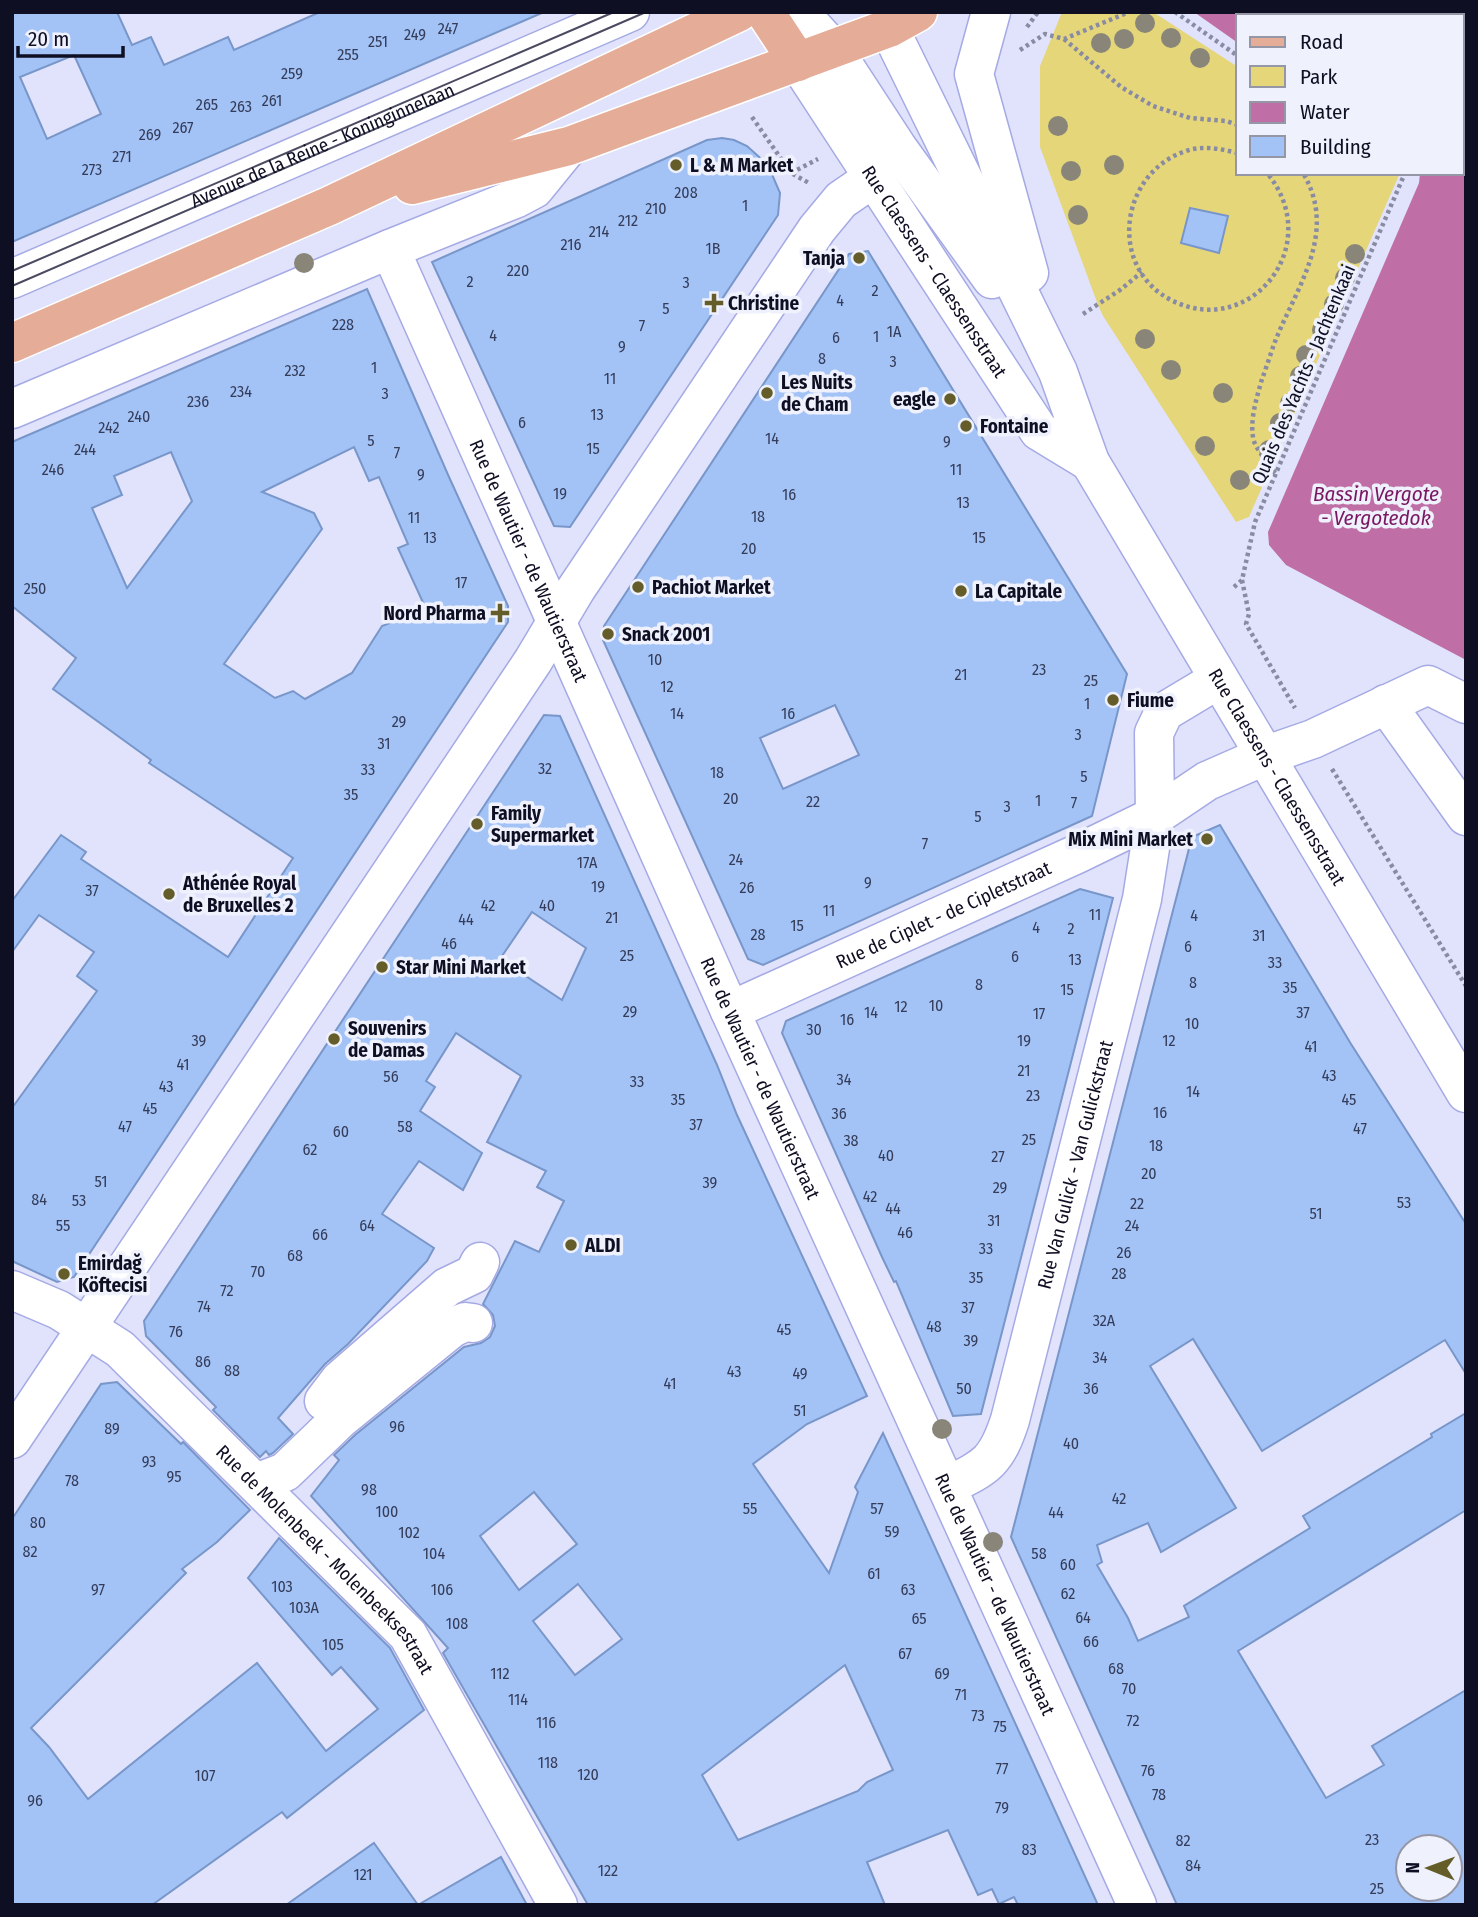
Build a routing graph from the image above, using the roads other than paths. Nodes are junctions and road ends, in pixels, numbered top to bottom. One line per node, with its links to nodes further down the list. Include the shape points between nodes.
1 (630, 12): 13 (street, Avenue de la Reine - Koninginnelaan)
2 (739, 12): 11 (main road)
3 (765, 12): 8 (main road)
4 (799, 12): 7 (street, Rue Claessens - Claessensstraat)
5 (990, 12): 15 (street, Rue Claessens - Claessensstraat, via 974,74)
6 (887, 16): 7 (main road); 15 (street, Rue Claessens - Claessensstraat)
7 (833, 49): 8 (main road); 15 (street, Rue Claessens - Claessensstraat, via 897,147)
8 (798, 62): 9 (main road); 10 (street, Rue Claessens - Claessensstraat)
9 (569, 146): 11 (main road); 12 (street, via 534,189)
10 (873, 178): 17 (street, Rue Claessens - Claessensstraat, via 1039,431); 18 (street, via 841,200 817,229)
11 (329, 206): 14 (main road)
12 (390, 249): 16 (street); 18 (street, Rue de Wautier - de Wautierstraat)
13 (12, 279)
14 (12, 343)
15 (1058, 372): 17 (street, Rue Claessens - Claessensstraat)
16 (12, 410)
17 (1090, 462): 19 (street, Rue Claessens - Claessensstraat)
18 (557, 622): 25 (street, Rue de Wautier - de Wautierstraat); 30 (street)
19 (1219, 679): 22 (street, Rue Claessens - Claessensstraat); 23 (street, Rue Van Gulick - Van Gulickstraat, via 1164,712 1154,733)
20 (1386, 704): 21 (street, via 1428,685); 22 (street, via 1313,739); 24 (street)
21 (1466, 704)
22 (1264, 756): 23 (street, via 1206,782); 26 (street, Rue Claessens - Claessensstraat)
23 (1155, 816): 25 (street, Rue de Ciplet - de Cipletstraat); 34 (street, Rue Van Gulick - Van Gulickstraat, via 1142,899 1010,1420 998,1452 987,1465)
24 (1466, 816)
25 (730, 1011): 34 (street, Rue de Wautier - de Wautierstraat)
26 (1466, 1093)
27 (480, 1262): 31 (street, via 474,1274 447,1287 340,1380)
28 (12, 1290): 30 (street, Rue de Molenbeek - Molenbeeksestraat)
29 (473, 1323): 31 (street, via 452,1328)
30 (87, 1326): 32 (street); 33 (street, Rue de Molenbeek - Molenbeeksestraat, via 120,1349)
31 (332, 1410): 33 (street, via 287,1443)
32 (12, 1439)
33 (256, 1483): 35 (street, Rue de Molenbeek - Molenbeeksestraat, via 408,1635)
34 (947, 1486): 36 (street, Rue de Wautier - de Wautierstraat)
35 (558, 1905)
36 (1138, 1905)

